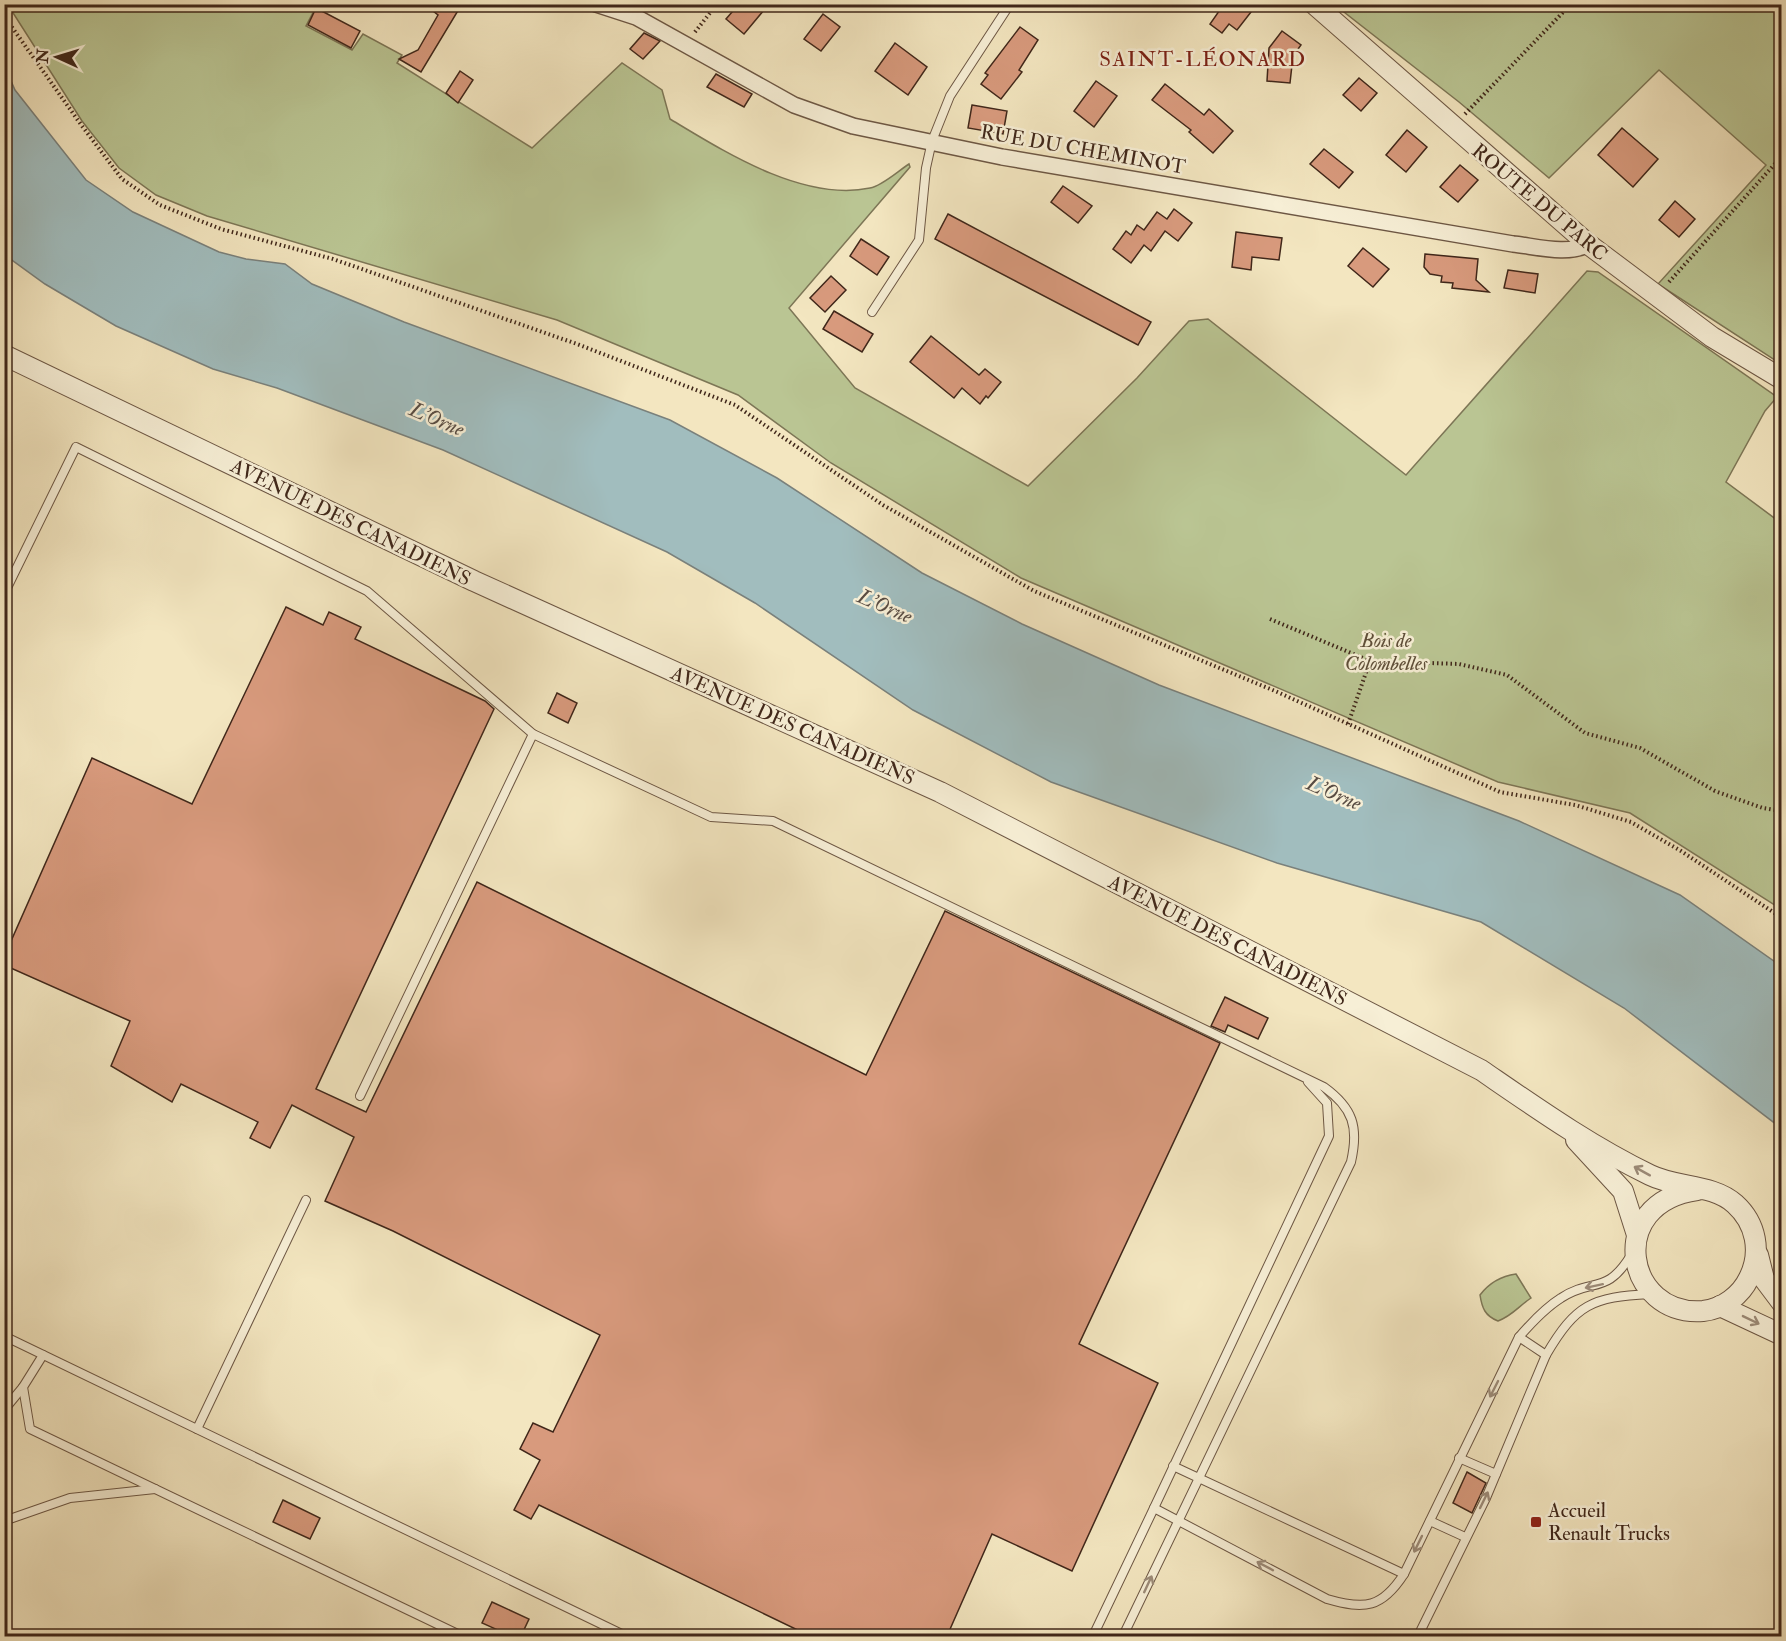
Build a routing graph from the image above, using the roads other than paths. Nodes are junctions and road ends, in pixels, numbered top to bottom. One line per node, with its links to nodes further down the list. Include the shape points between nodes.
1 (596, 4): 4 (street, RUE DU CHEMINOT, via 636,17 794,105 853,126)
2 (1010, 4): 4 (lane, via 950,96)
3 (1314, 4): 5 (street, ROUTE DU PARC)
4 (932, 141): 5 (street, RUE DU CHEMINOT, via 1013,159 1513,244 1557,249); 6 (lane, via 919,240)
5 (1588, 244): 8 (street, ROUTE DU PARC, via 1712,337)
6 (872, 312)
7 (4, 355): 13 (street, AVENUE DES CANADIENS, via 474,581 940,792 1480,1070)
8 (1782, 379)
9 (4, 594): 10 (lane, via 76,447 367,591)
10 (533, 734): 11 (lane, via 711,817 773,821); 12 (lane)
11 (1305, 1078): 30 (lane, via 1327,1103 1329,1136); 32 (lane, via 1335,1096 1351,1115 1351,1162)
12 (360, 1096)
13 (1564, 1127): 14 (street, AVENUE DES CANADIENS, one-way to 13, via 1668,1184); 16 (street, AVENUE DES CANADIENS, via 1623,1191)
14 (1697, 1190): 16 (street, via 1677,1192 1659,1202 1645,1216); 17 (street, via 1716,1193 1739,1208 1754,1232)
15 (306, 1200): 28 (lane)
16 (1636, 1242): 18 (street, via 1640,1273); 23 (lane, one-way to 23, via 1623,1268 1608,1282 1562,1297)
17 (1757, 1251): 19 (street, via 1764,1279); 20 (street, via 1747,1284)
18 (1654, 1294): 20 (street, via 1668,1305 1686,1310 1705,1311); 25 (lane, via 1621,1296 1589,1305 1569,1320)
19 (1782, 1303)
20 (1720, 1306): 21 (street, one-way to 21)
21 (1782, 1335)
22 (4, 1336): 24 (lane)
23 (1520, 1336): 25 (lane); 29 (lane, one-way to 29)
24 (43, 1355): 26 (lane); 28 (lane)
25 (1546, 1355): 31 (lane)
26 (22, 1387): 27 (lane); 33 (lane, via 30,1429)
27 (4, 1410)
28 (197, 1430): 41 (lane)
29 (1460, 1458): 31 (lane); 37 (lane)
30 (1173, 1466): 32 (lane); 34 (lane)
31 (1496, 1474): 38 (lane, one-way to 31)
32 (1198, 1478): 35 (lane); 39 (lane)
33 (155, 1489): 36 (lane, via 70,1498); 40 (lane)
34 (1154, 1508): 35 (lane); 42 (lane)
35 (1178, 1520): 39 (lane, one-way to 35, via 1391,1594 1377,1602 1345,1604 1327,1599); 43 (lane, one-way to 35)
36 (4, 1521)
37 (1430, 1521): 38 (lane); 39 (lane, one-way to 39)
38 (1465, 1537): 44 (lane)
39 (1404, 1574)
40 (462, 1636)
41 (626, 1636)
42 (1093, 1636)
43 (1123, 1636)
44 (1418, 1636)

